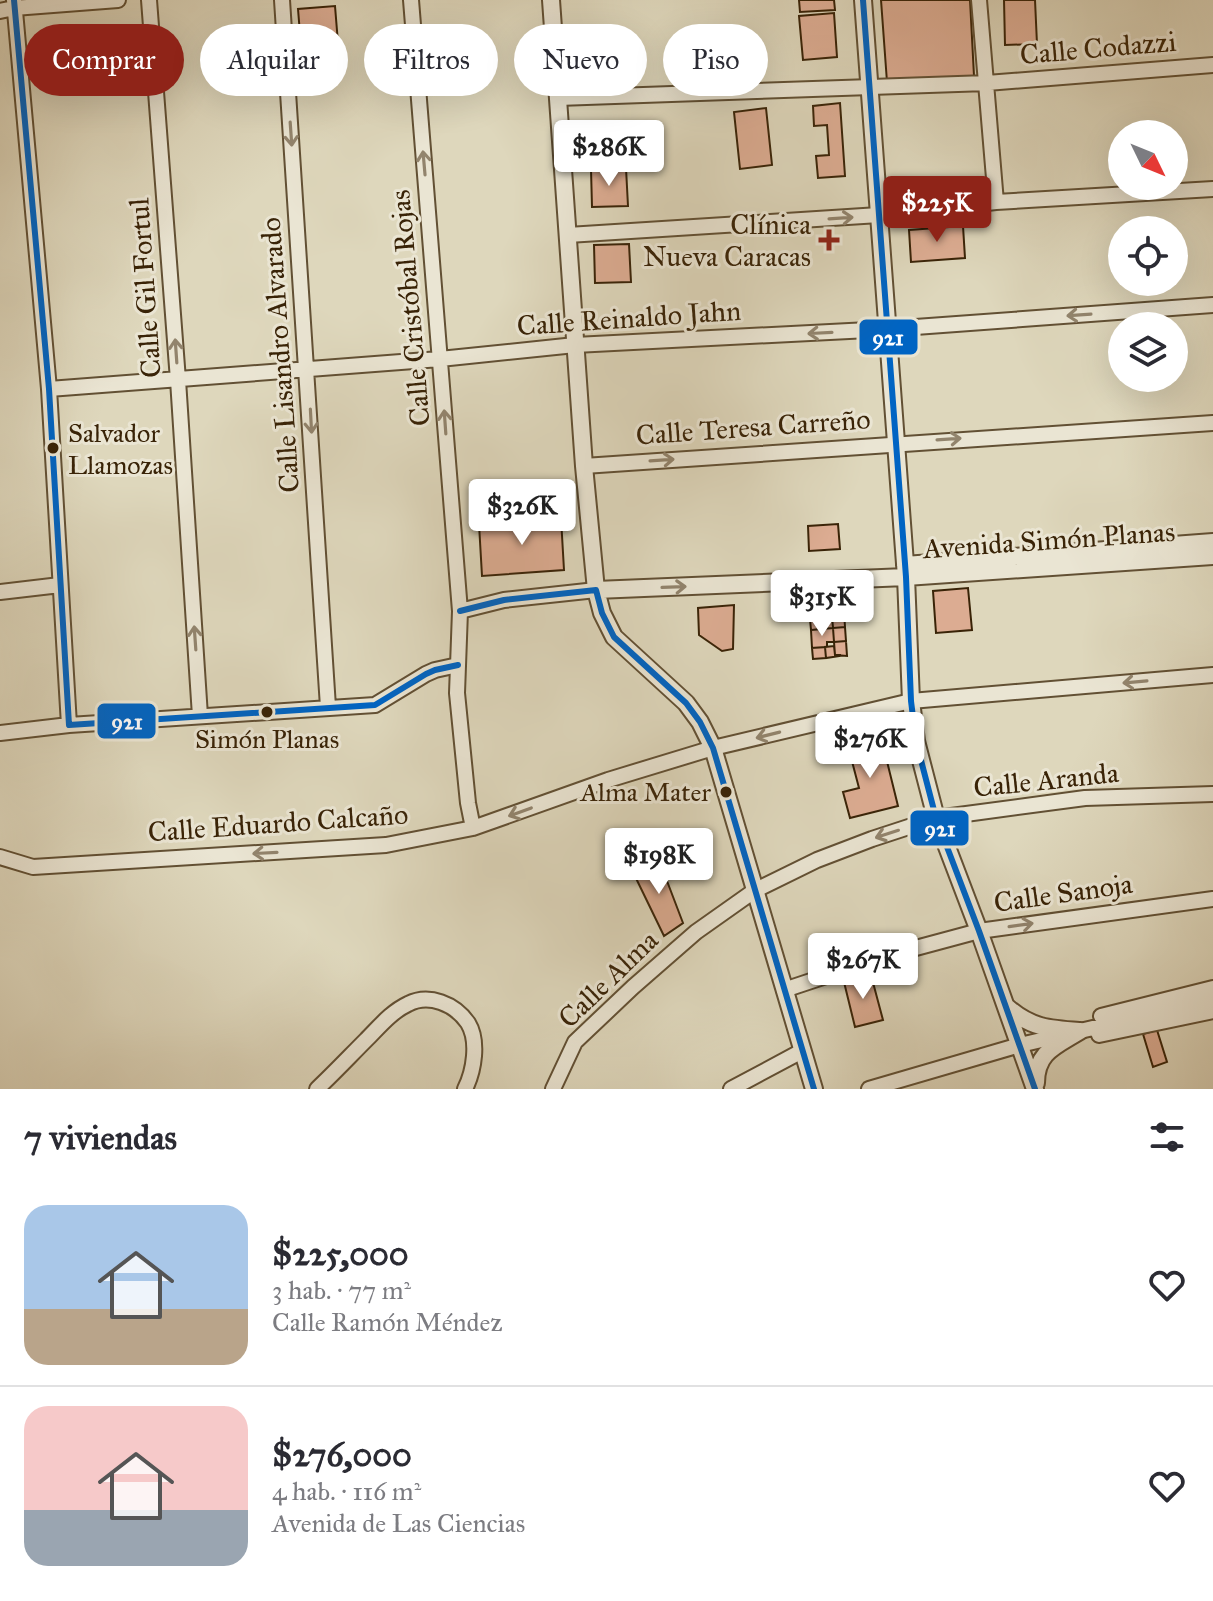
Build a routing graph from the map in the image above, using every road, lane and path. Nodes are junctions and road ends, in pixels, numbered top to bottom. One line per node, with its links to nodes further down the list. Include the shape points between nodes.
1 (118, 0): 8 (street)
2 (149, 0): 22 (street, Calle Gil Fortul, one-way to 2)
3 (282, 0): 21 (street, Calle Lisandro Alvarado, one-way to 21)
4 (411, 0): 20 (street, Calle Cristóbal Rojas, one-way to 4)
5 (551, 0): 12 (street)
6 (863, 0): 11 (street)
7 (979, 0): 10 (street)
8 (9, 6): 23 (street)
9 (1213, 65): 10 (street, Calle Codazzi)
10 (987, 83): 11 (street, Calle Codazzi); 14 (street)
11 (869, 86): 12 (street); 15 (street)
12 (558, 98): 16 (street)
13 (1213, 189): 14 (street)
14 (996, 202): 15 (street)
15 (879, 215): 16 (street, one-way to 15); 18 (street)
16 (568, 235): 19 (street)
17 (1213, 305): 18 (street, Calle Reinaldo Jahn, one-way to 18)
18 (888, 329): 19 (street, Calle Reinaldo Jahn, one-way to 19); 25 (street)
19 (575, 345): 20 (street, Calle Reinaldo Jahn); 26 (street)
20 (440, 359): 21 (street, Calle Reinaldo Jahn); 32 (street, Calle Cristóbal Rojas, one-way to 20)
21 (307, 368): 22 (street, Calle Reinaldo Jahn); 36 (street, Calle Lisandro Alvarado, one-way to 36)
22 (178, 380): 23 (street, Calle Reinaldo Jahn); 37 (street, Calle Gil Fortul, one-way to 22)
23 (49, 389): 29 (street)
24 (1213, 423): 25 (street, Calle Teresa Carreño, one-way to 24)
25 (896, 443): 26 (street, Calle Teresa Carreño, one-way to 25); 28 (street)
26 (584, 466): 30 (street)
27 (1210, 553): 28 (street, Avenida Simón Planas)
28 (906, 571): 30 (street, Avenida Simón Planas, one-way to 28); 35 (street)
29 (60, 585): 31 (street); 38 (street)
30 (596, 590): 32 (street, Avenida Simón Planas, via 504,600); 40 (street, via 614,637 686,703)
31 (0, 592)
32 (460, 611): 33 (street, Calle Cristóbal Rojas)
33 (458, 665): 36 (street, via 426,674 375,705); 43 (street, Calle Cristóbal Rojas)
34 (1213, 675): 35 (street, Calle Eduardo Calcaño, one-way to 35)
35 (911, 701): 40 (street, Calle Eduardo Calcaño, one-way to 40); 42 (street)
36 (328, 707): 37 (street)
37 (200, 716): 38 (street)
38 (69, 725): 39 (street)
39 (0, 733)
40 (713, 748): 43 (street, Calle Eduardo Calcaño, one-way to 43); 45 (street)
41 (1213, 794): 42 (street, Calle Aranda, via 1085,798)
42 (936, 818): 45 (street, Calle Aranda, one-way to 45, via 817,860); 47 (street)
43 (473, 828): 44 (street, Calle Eduardo Calcaño, one-way to 44, via 386,845 33,867)
44 (0, 857)
45 (754, 891): 49 (street); 58 (street, Calle Alma, via 696,932 575,1042)
46 (1213, 899): 47 (street, Calle Sanoja, one-way to 46)
47 (979, 931): 49 (street, Calle Sanoja); 51 (street)
48 (1213, 988): 53 (street, via 1088,1020)
49 (784, 990): 55 (street)
50 (1213, 1000): 53 (street)
51 (1005, 1005): 53 (street, via 1031,1024); 54 (street)
52 (1213, 1011): 53 (street, via 1091,1037)
53 (1080, 1031): 54 (street); 62 (street, via 1039,1061)
54 (1020, 1045): 61 (street); 62 (street)
55 (802, 1051): 59 (street); 60 (street)
56 (317, 1089): 57 (street, via 391,1015 411,1002 436,1000 456,1009 469,1025 475,1046)
57 (465, 1089)
58 (553, 1089)
59 (731, 1089)
60 (814, 1089)
61 (869, 1089)
62 (1036, 1089)

